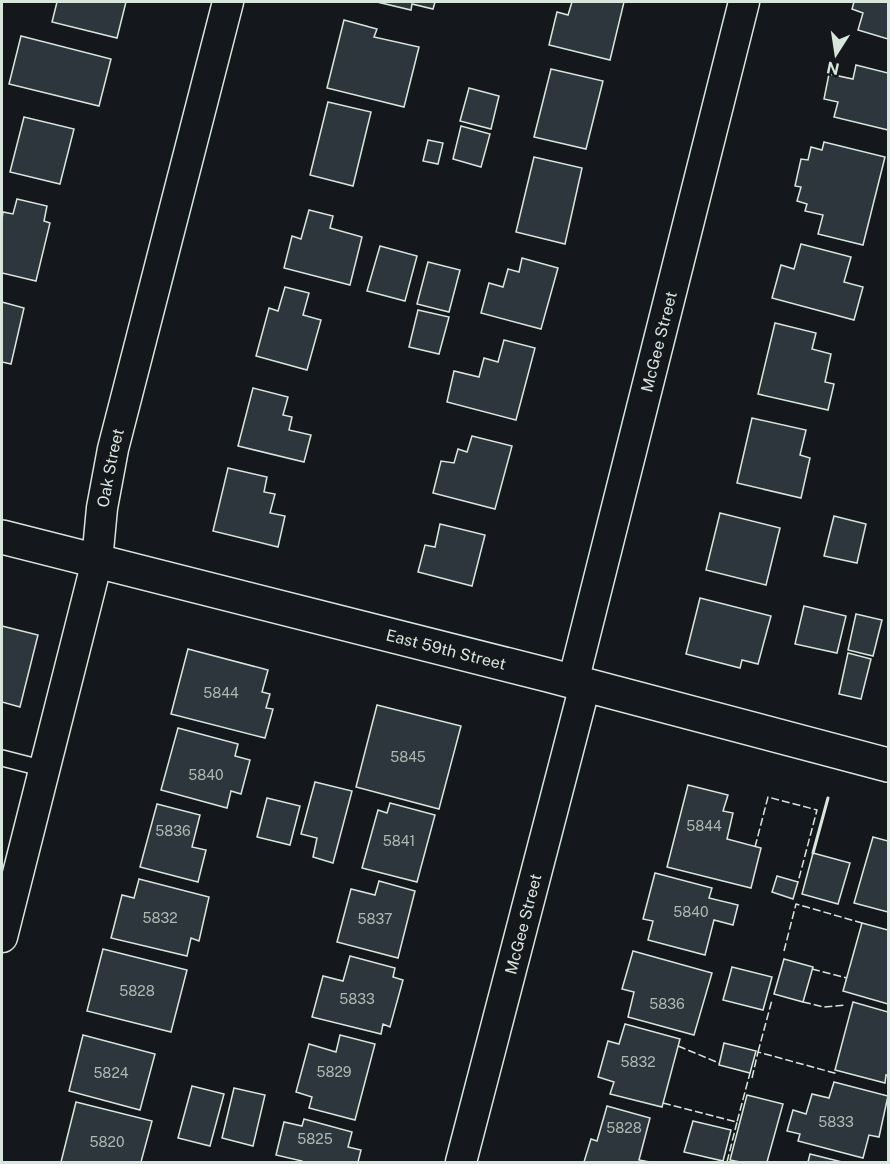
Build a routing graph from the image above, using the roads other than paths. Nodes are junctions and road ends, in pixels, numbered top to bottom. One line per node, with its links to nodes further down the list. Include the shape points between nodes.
1 (228, 2): 4 (street, Oak Street, via 113,449)
2 (744, 2): 5 (street, McGee Street)
3 (2, 537): 4 (street, East 59th Street)
4 (97, 561): 5 (street, East 59th Street); 8 (street, Oak Street)
5 (579, 683): 7 (street, East 59th Street); 10 (street, McGee Street)
6 (2, 758): 8 (lane)
7 (888, 765)
8 (45, 769): 9 (street, Oak Street)
9 (2, 937)
10 (460, 1162)

